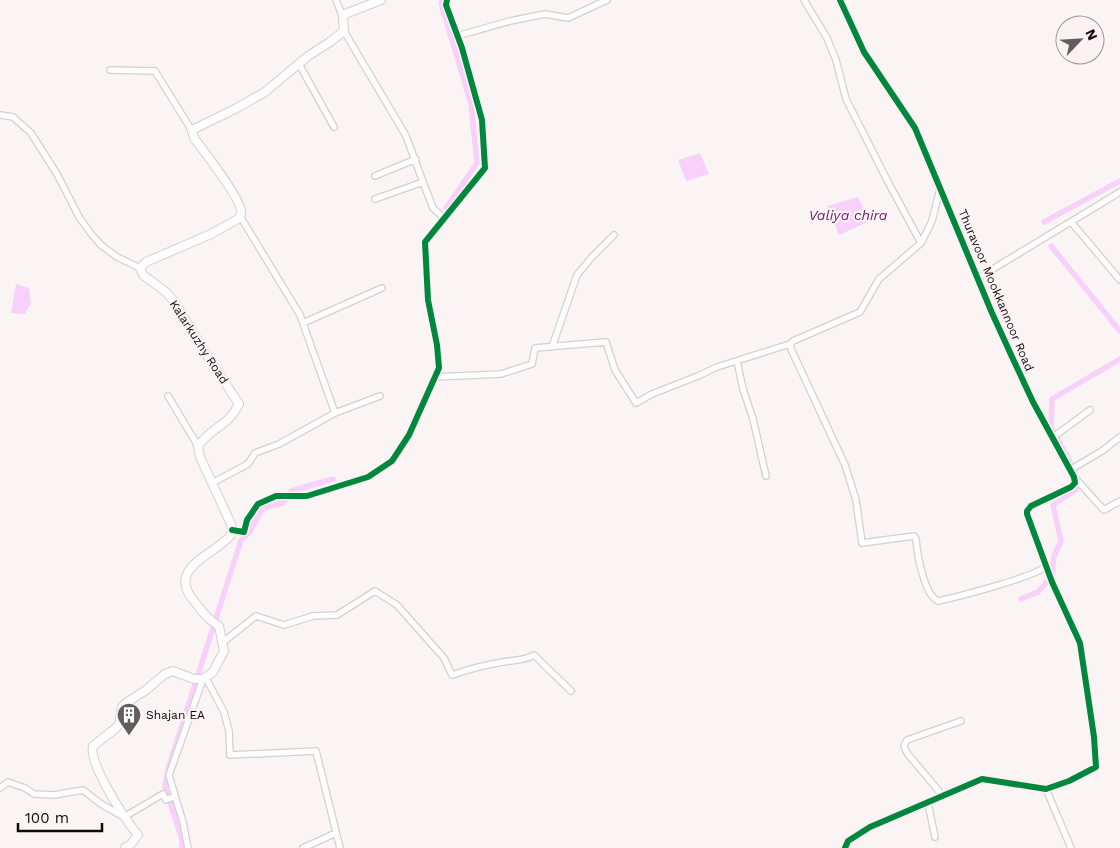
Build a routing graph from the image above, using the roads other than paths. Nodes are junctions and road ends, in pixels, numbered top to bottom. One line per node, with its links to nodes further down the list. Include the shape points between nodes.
1 (336, 0): 7 (street)
2 (381, 0): 7 (main road, via 348,12)
3 (447, 0): 9 (street)
4 (607, 0): 9 (street, via 568,18 545,14)
5 (804, 0): 25 (street, via 827,38 846,100)
6 (840, 0): 18 (street, Thuravoor Mookkannoor Road, via 864,52 916,128)
7 (343, 18): 8 (main road)
8 (344, 31): 10 (main road); 15 (street, via 406,136)
9 (457, 36): 22 (street, via 482,120 485,168)
10 (299, 64): 13 (street); 14 (main road, via 265,92)
11 (110, 70): 14 (street, via 155,70)
12 (0, 115): 26 (street, via 14,117 31,133 79,217 101,245)
13 (334, 127)
14 (192, 131): 21 (main road, via 240,206)
15 (416, 159): 16 (street); 17 (street)
16 (375, 176)
17 (423, 182): 20 (street); 22 (street, via 434,208)
18 (940, 189): 25 (street, via 932,221); 27 (street, Thuravoor Mookkannoor Road)
19 (1120, 192): 23 (street)
20 (376, 198)
21 (240, 216): 26 (main road, via 238,220 146,262); 30 (street)
22 (444, 218): 34 (street, via 425,242 428,300 437,353)
23 (1072, 223): 27 (street); 28 (street)
24 (614, 235): 32 (street, via 577,275)
25 (922, 243): 31 (street, via 879,278 860,312)
26 (140, 268): 41 (main road, Kalarkuzhy Road, via 143,275 174,301 239,404 228,422 204,437)
27 (978, 278): 40 (street, Thuravoor Mookkannoor Road)
28 (1120, 280)
29 (382, 288): 30 (street)
30 (303, 323): 38 (street)
31 (790, 344): 33 (street); 48 (street, via 845,465 856,500 862,544 914,536 930,593 938,600 966,595)
32 (552, 346): 33 (street, via 606,342 615,370 636,403 716,367); 34 (street, via 535,348 532,364 501,374)
33 (737, 361): 43 (street)
34 (435, 377): 47 (street, via 409,435 392,461 368,478 307,496 276,496 258,504 247,520 244,532)
35 (168, 396): 41 (street)
36 (380, 396): 38 (street)
37 (1090, 410): 40 (street)
38 (335, 413): 45 (street, via 255,453 248,464)
39 (1120, 437): 42 (street)
40 (1052, 438): 42 (street, Thuravoor Mookkannoor Road)
41 (198, 446): 45 (main road)
42 (1070, 470): 44 (street, Thuravoor Mookkannoor Road)
43 (766, 476)
44 (1074, 477): 46 (street, Thuravoor Mookkannoor Road, via 1104,510); 48 (street, via 1075,483 1071,487 1027,510)
45 (212, 484): 47 (main road)
46 (1120, 501)
47 (232, 530): 49 (main road, via 228,539 190,568 185,587 210,621 219,626)
48 (1047, 568): 54 (street, via 1080,643 1096,767)
49 (222, 643): 50 (main road, via 221,659 213,672); 51 (street, via 256,616 284,625 313,616 337,615 375,591 397,605 410,619 444,658 452,675 534,655)
50 (201, 679): 56 (street, via 169,775); 58 (main road, via 174,671 164,674 122,707 119,724 93,746 92,756); 59 (street, via 224,712 230,755 316,751)
51 (571, 691)
52 (961, 721): 55 (street, via 907,740 904,746)
53 (0, 788): 58 (street, via 8,782 34,794 54,795 83,790 100,804)
54 (1046, 790): 55 (street, via 982,779); 66 (street)
55 (943, 796): 57 (street)
56 (172, 798): 58 (street, via 166,800 163,794); 62 (street, via 183,822)
57 (928, 803): 60 (street); 65 (street, via 870,827 848,840)
58 (124, 816): 61 (main road, via 138,835)
59 (336, 833): 63 (street); 64 (street)
60 (935, 836)
61 (125, 848)
62 (188, 848)
63 (304, 848)
64 (340, 848)
65 (845, 848)
66 (1071, 848)

